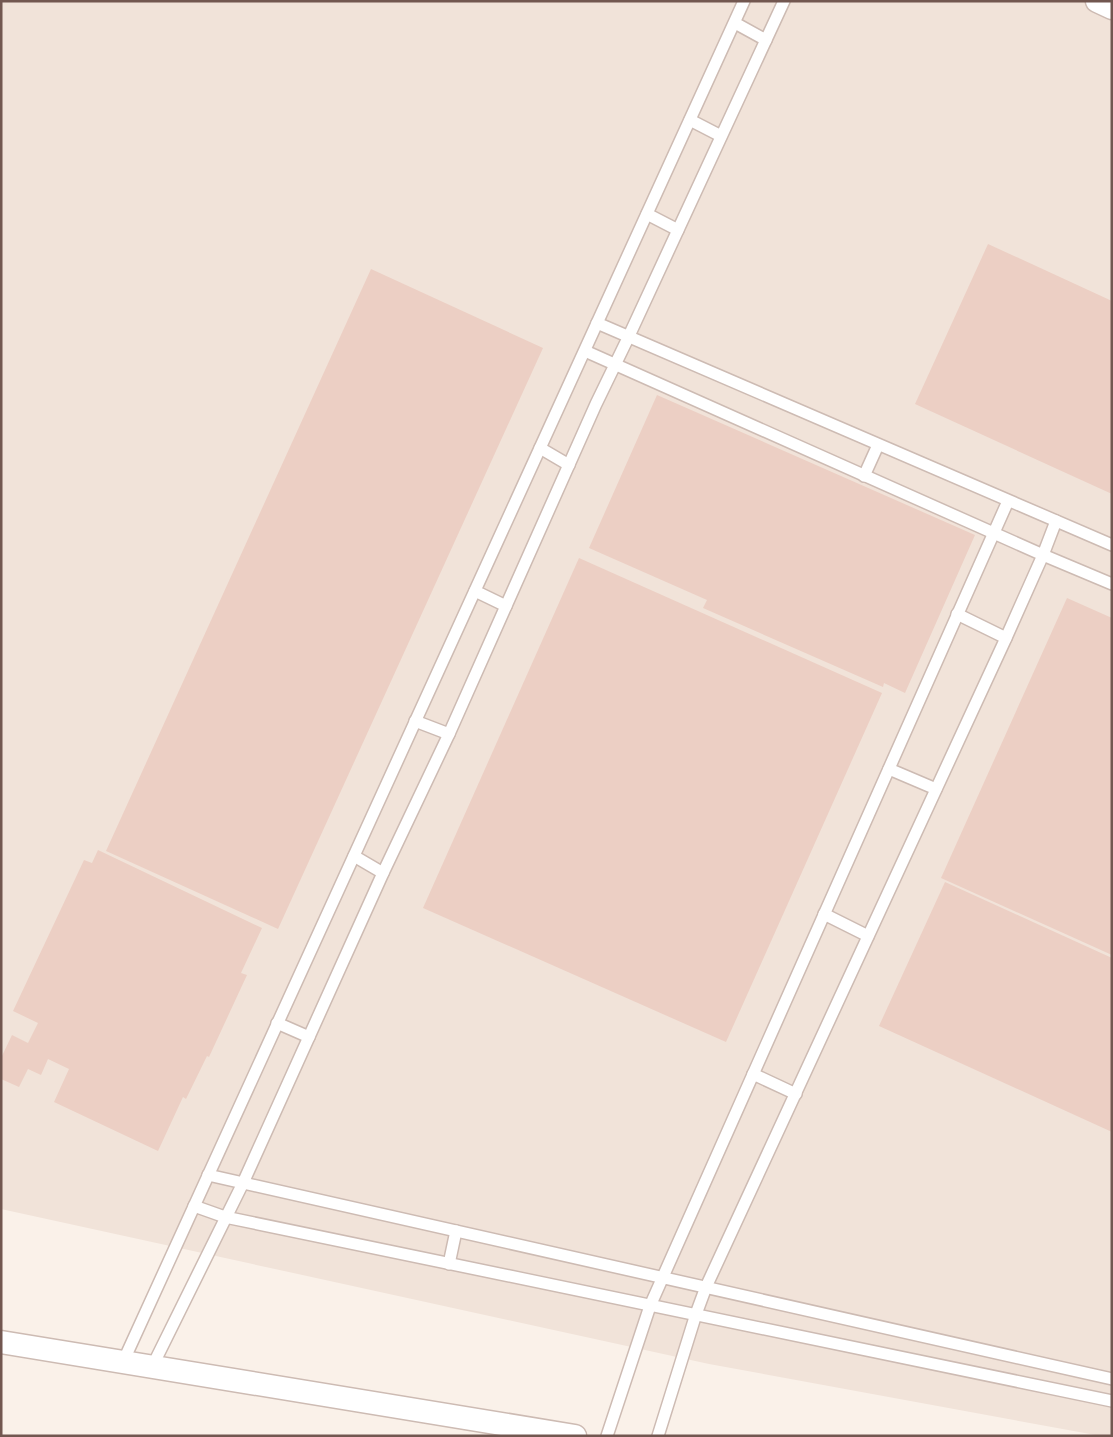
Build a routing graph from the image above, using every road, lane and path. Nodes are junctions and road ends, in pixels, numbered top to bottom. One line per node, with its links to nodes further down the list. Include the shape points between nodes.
1 (744, 1): 5 (lane)
2 (784, 1): 6 (lane)
3 (1097, 1): 4 (street)
4 (1112, 8)
5 (735, 23): 6 (lane); 7 (lane)
6 (766, 40): 8 (lane)
7 (690, 120): 8 (lane); 9 (lane)
8 (721, 136): 10 (lane)
9 (647, 214): 10 (lane); 11 (lane)
10 (678, 230): 12 (lane)
11 (597, 324): 12 (lane); 13 (lane)
12 (628, 338): 14 (lane); 15 (lane)
13 (585, 351): 14 (lane); 16 (lane)
14 (616, 365): 17 (lane); 18 (lane)
15 (878, 445): 18 (lane); 19 (lane)
16 (540, 448): 17 (lane); 25 (lane)
17 (569, 464): 26 (lane)
18 (864, 476): 21 (lane)
19 (1008, 501): 20 (lane); 21 (lane)
20 (1056, 521): 22 (lane); 23 (lane)
21 (993, 533): 23 (lane); 27 (lane)
22 (1112, 545)
23 (1043, 555): 24 (lane); 28 (lane)
24 (1112, 584)
25 (475, 590): 26 (lane); 29 (lane)
26 (506, 606): 30 (lane)
27 (957, 614): 28 (lane); 31 (lane)
28 (1006, 638): 32 (lane)
29 (415, 721): 30 (lane); 33 (lane)
30 (449, 734): 34 (lane)
31 (889, 769): 32 (lane); 35 (lane)
32 (936, 789): 36 (lane)
33 (354, 856): 34 (lane); 37 (lane)
34 (383, 873): 38 (lane)
35 (824, 914): 36 (lane); 39 (lane)
36 (868, 936): 40 (lane)
37 (277, 1023): 38 (lane); 41 (lane)
38 (309, 1037): 42 (lane)
39 (753, 1074): 40 (lane); 47 (lane)
40 (796, 1094): 48 (lane)
41 (208, 1175): 42 (lane); 43 (lane)
42 (242, 1183): 44 (lane); 45 (lane)
43 (194, 1206): 44 (lane); 52 (lane)
44 (225, 1217): 46 (lane); 53 (lane)
45 (456, 1231): 46 (lane); 47 (lane)
46 (449, 1264): 49 (lane)
47 (663, 1277): 48 (lane); 49 (lane)
48 (706, 1287): 50 (lane); 54 (lane)
49 (650, 1306): 50 (lane); 57 (lane)
50 (696, 1314): 55 (lane); 58 (lane)
51 (1, 1342): 52 (street)
52 (123, 1362): 53 (street)
53 (152, 1367): 56 (street)
54 (1112, 1379)
55 (1112, 1401)
56 (575, 1436)
57 (607, 1436)
58 (658, 1436)

